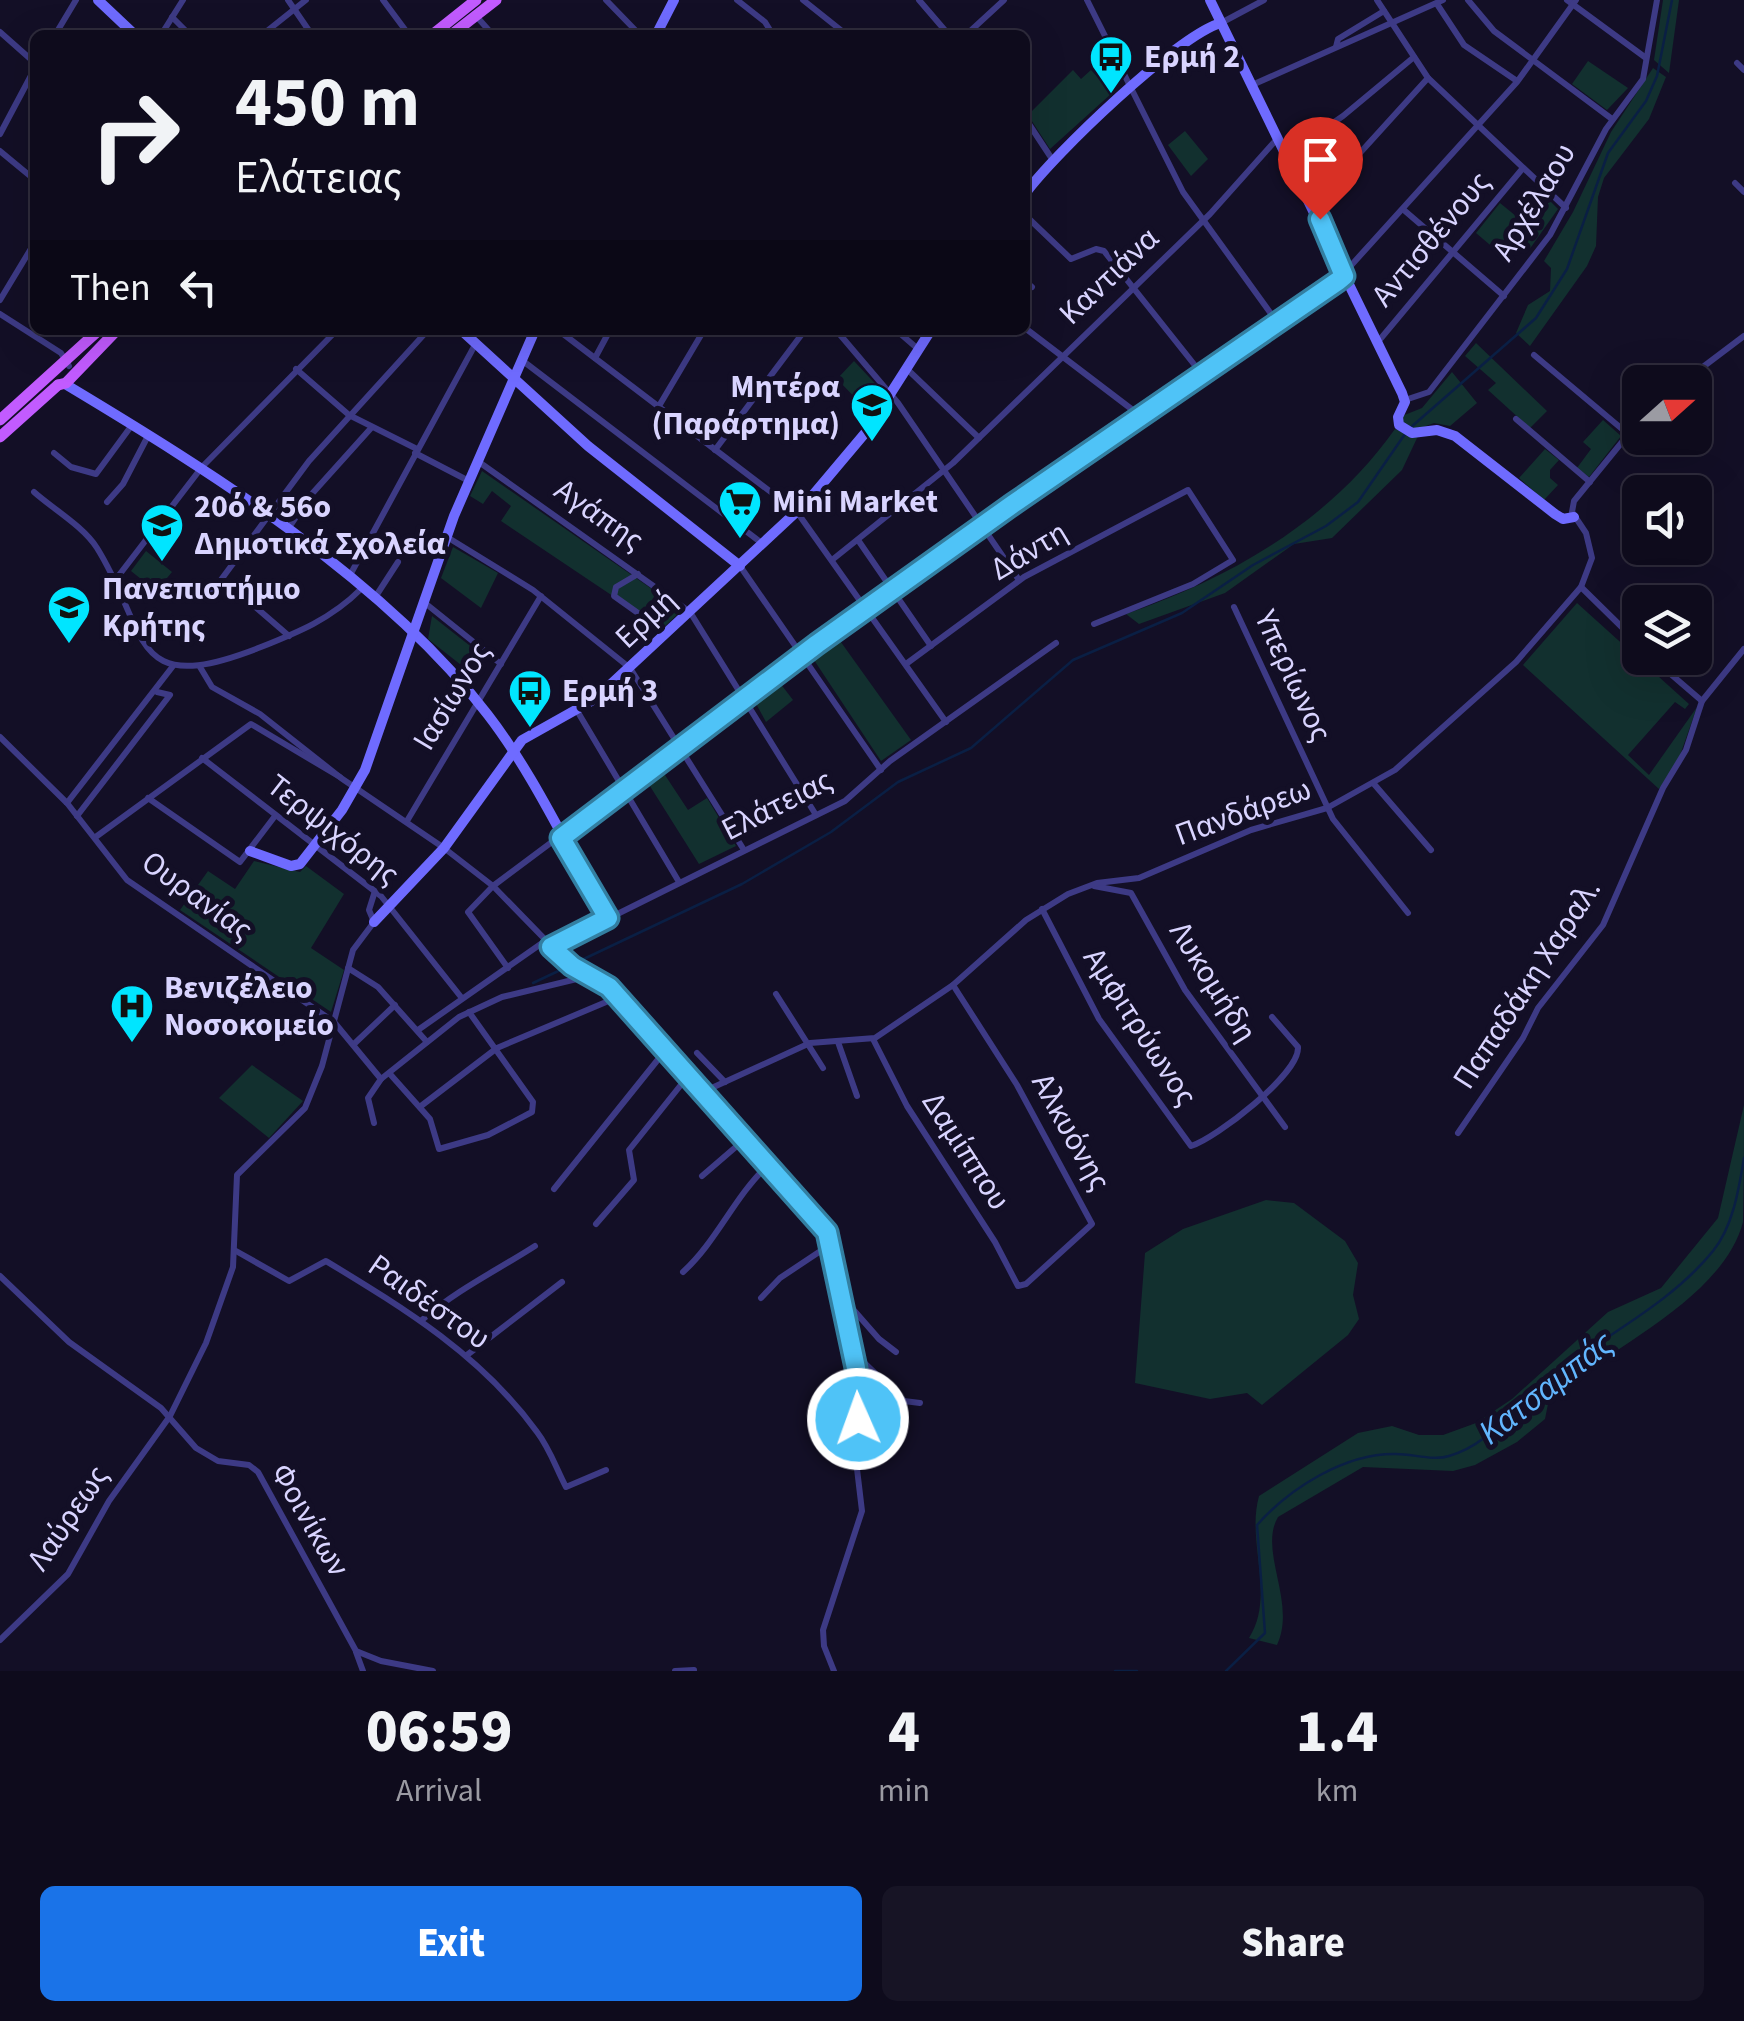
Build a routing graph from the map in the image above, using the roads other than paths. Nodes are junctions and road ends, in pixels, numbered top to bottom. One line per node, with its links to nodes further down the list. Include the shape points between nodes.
1 (76, 0): 28 (street)
2 (98, 0): 29 (street)
3 (182, 0): 25 (street)
4 (288, 0): 22 (street)
5 (306, 0): 22 (street)
6 (383, 0): 34 (street)
7 (496, 0): 23 (main road)
8 (606, 0): 38 (street)
9 (737, 0): 40 (street)
10 (803, 0): 41 (street)
11 (920, 0): 42 (street)
12 (1004, 0): 43 (street)
13 (1087, 0): 56 (street)
14 (1210, 0): 26 (street)
15 (1264, 0): 26 (street)
16 (1376, 0): 24 (street)
17 (1468, 0): 49 (street, via 1494,31)
18 (1657, 0): 47 (street, Αρχέλαου)
19 (672, 1): 39 (street)
20 (1440, 2): 27 (street); 54 (street, via 1464,45)
21 (1572, 2): 47 (street); 49 (street)
22 (294, 8): 32 (street); 33 (street)
23 (469, 9): 35 (main road); 36 (main road); 37 (street)
24 (1384, 11): 27 (street); 45 (street, via 1338,39)
25 (172, 17): 30 (street); 31 (street)
26 (1221, 22): 55 (street); 56 (street)
27 (1393, 25): 45 (street); 46 (street)
28 (57, 30)
29 (129, 30)
30 (165, 30)
31 (185, 30)
32 (268, 30)
33 (309, 30)
34 (405, 30)
35 (439, 30)
36 (454, 30)
37 (488, 30)
38 (635, 30)
39 (658, 30)
40 (770, 30)
41 (841, 30)
42 (945, 30)
43 (971, 30)
44 (0, 32): 48 (street)
45 (1336, 47): 55 (street)
46 (1414, 57): 53 (street); 63 (street)
47 (1647, 59): 57 (street, Αρχέλαου, via 1644,80)
48 (30, 60)
49 (1534, 61): 54 (street); 57 (street)
50 (1737, 63): 51 (street)
51 (1744, 70)
52 (30, 75): 60 (street)
53 (1428, 78): 59 (street); 70 (street)
54 (1517, 82): 59 (street)
55 (1252, 84): 61 (street)
56 (1132, 88): 64 (street); 74 (street)
57 (1612, 119): 71 (street, Αρχέλαου)
58 (1030, 126): 64 (street)
59 (1480, 126): 65 (street); 72 (street)
60 (0, 134)
61 (1278, 138): 63 (street); 74 (street, Καντιάνα)
62 (0, 151): 66 (street)
63 (1286, 155): 70 (street)
64 (1052, 160): 68 (street)
65 (1523, 168): 71 (street); 76 (street, Αντισθένους)
66 (30, 176)
67 (1735, 183): 69 (street)
68 (1030, 188)
69 (1744, 192)
70 (1310, 200): 77 (street)
71 (1566, 208): 79 (street, Αρχέλαου)
72 (1405, 211): 76 (street); 77 (street)
73 (1030, 220): 78 (street, via 1070,259 1104,251)
74 (1202, 222): 78 (street, Καντιάνα); 82 (street)
75 (30, 250): 80 (street)
76 (1452, 252): 79 (street); 101 (street, Αντισθένους)
77 (1344, 276): 82 (street); 101 (street)
78 (1134, 286): 104 (street, Καντιάνα); 111 (street)
79 (1504, 296): 115 (street, Αρχέλαου, via 1430,392)
80 (0, 300)
81 (0, 314): 83 (street)
82 (1277, 322): 111 (street)
83 (30, 332)
84 (1030, 332): 104 (street)
85 (34, 335): 107 (street)
86 (95, 335): 107 (main road)
87 (110, 335): 107 (main road)
88 (332, 335): 110 (street)
89 (423, 335): 118 (street)
90 (467, 335): 100 (street)
91 (532, 335): 106 (street)
92 (565, 335): 105 (street)
93 (607, 335): 105 (street)
94 (701, 335): 116 (street)
95 (801, 335): 128 (street)
96 (840, 335): 114 (street)
97 (902, 335): 102 (street)
98 (928, 335): 102 (street, Ερμή)
99 (1744, 336): 108 (street)
100 (476, 343): 112 (street); 129 (street)
101 (1376, 343): 115 (street)
102 (918, 349): 109 (street, Ερμή)
103 (1534, 355): 123 (street)
104 (1062, 356): 117 (street); 126 (street, Καντιάνα)
105 (595, 358): 116 (street)
106 (522, 360): 112 (street); 145 (street)
107 (71, 364): 113 (main road)
108 (1706, 365)
109 (906, 368): 114 (street, Ερμή); 126 (street)
110 (296, 370): 118 (street); 132 (street)
111 (1201, 373): 117 (street)
112 (514, 376): 131 (street); 148 (street, via 611,466)
113 (59, 382): 119 (main road); 121 (street); 125 (main road)
114 (891, 392): 133 (street); 138 (street, Ερμή)
115 (1405, 400): 140 (street, via 1398,420 1407,431 1449,433 1563,519)
116 (658, 406): 128 (street)
117 (1138, 414): 141 (street)
118 (350, 415): 122 (street); 139 (street)
119 (0, 420)
120 (1516, 420): 135 (street)
121 (132, 424): 124 (street); 130 (street, via 96,474 70,467)
122 (372, 426): 129 (street); 142 (street)
123 (1622, 429)
124 (149, 433): 132 (street); 137 (street)
125 (0, 436)
126 (979, 438): 133 (street, Καντιάνα)
127 (1622, 442): 135 (street)
128 (715, 450): 138 (street)
129 (416, 451): 134 (street); 150 (street)
130 (54, 453)
131 (477, 461): 134 (street); 149 (street, Αγάπης)
132 (202, 466): 139 (street); 153 (street)
133 (945, 470): 141 (street); 144 (street, Καντιάνα)
134 (469, 481): 143 (street)
135 (1590, 482): 140 (street, via 1574,502)
136 (34, 492): 153 (street, via 92,542)
137 (107, 502)
138 (797, 512): 145 (street, Ερμή); 146 (street)
139 (269, 516): 142 (street); 151 (street)
140 (1574, 517): 154 (street, via 1592,558)
141 (982, 526): 152 (street); 156 (street)
142 (287, 530): 150 (street)
143 (447, 537): 158 (street); 160 (street)
144 (858, 540): 146 (street, Καντιάνα); 156 (street)
145 (763, 544): 148 (street, Ερμή)
146 (832, 560): 162 (street)
147 (398, 562): 159 (street)
148 (740, 566): 163 (street, Ερμή); 172 (street)
149 (638, 574): 163 (street, Αγάπης); 166 (street, via 616,587 614,596)
150 (349, 578): 155 (street)
151 (223, 579): 157 (street); 167 (street)
152 (1019, 580): 164 (street, Δάντη, via 1184,490 1234,560); 170 (street, Δάντη)
153 (113, 583): 175 (street, via 146,646)
154 (1581, 587): 165 (street); 193 (street, Πανδάρεω, via 1516,662)
155 (361, 589): 159 (street); 167 (street, via 331,617)
156 (893, 590): 162 (street); 170 (street)
157 (208, 596)
158 (541, 596): 173 (street, Ιασίωνος); 177 (street)
159 (374, 600): 168 (street)
160 (425, 603): 168 (street); 173 (street)
161 (1234, 608): 198 (street, Υπερίωνος)
162 (866, 609): 172 (street); 174 (street)
163 (690, 612): 166 (street, Ερμή); 180 (street)
164 (1094, 624)
165 (1622, 627)
166 (667, 634): 177 (street, Ερμή)
167 (289, 636): 176 (street)
168 (414, 636): 181 (street); 194 (street)
169 (1056, 643): 185 (street, Ελάτειας)
170 (931, 646): 174 (street, Δάντη)
171 (1744, 649): 182 (street, Παπαδάκη Χαραλ.)
172 (804, 656): 180 (street); 191 (street)
173 (500, 664): 181 (street, Ιασίωνος)
174 (906, 664): 185 (street)
175 (173, 666): 176 (street); 179 (street)
176 (200, 667): 184 (street, via 212,687)
177 (630, 668): 183 (street, Ερμή); 188 (street)
178 (1671, 675): 182 (street)
179 (157, 692): 197 (street); 199 (street, via 170,696)
180 (746, 699): 188 (street); 201 (street)
181 (478, 702): 189 (street); 202 (street, Ιασίωνος)
182 (1702, 702): 251 (street, Παπαδάκη Χαραλ., via 1613,908 1538,1008)
183 (576, 709): 189 (street, Ερμή, via 531,733); 195 (street)
184 (260, 714): 186 (street); 192 (street)
185 (946, 722): 191 (street, Ελάτειας)
186 (255, 724): 190 (street); 192 (street)
187 (0, 736): 197 (street, Ουρανίας)
188 (681, 749): 195 (street); 207 (street)
189 (512, 752): 204 (street); 206 (street, Ερμή)
190 (202, 758): 196 (street); 200 (street, Τερψιχόρης)
191 (881, 770): 201 (street, Ελάτειας)
192 (341, 778): 194 (street)
193 (1374, 784): 198 (street, Πανδάρεω); 208 (street)
194 (357, 788): 202 (street); 205 (street)
195 (624, 790): 204 (street); 210 (street)
196 (148, 798): 203 (street); 209 (street, via 240,862)
197 (67, 803): 199 (street, Ουρανίας)
198 (1327, 808): 212 (street, Πανδάρεω, via 1251,830 1139,878); 216 (street, Υπερίωνος)
199 (77, 816): 203 (street, Ουρανίας)
200 (274, 816): 205 (street, Τερψιχόρης); 209 (street)
201 (816, 816): 207 (street, Ελάτειας)
202 (407, 821): 206 (street)
203 (94, 834): 230 (street, Ουρανίας, via 131,883)
204 (561, 838): 211 (street); 217 (street)
205 (316, 846): 209 (street, via 294,866); 213 (street, Τερψιχόρης)
206 (444, 848): 211 (street); 214 (street, Ερμή)
207 (744, 850): 210 (street, Ελάτειας)
208 (1430, 850)
209 (250, 851)
210 (680, 882): 217 (street, Ελάτειας)
211 (493, 886): 219 (street); 221 (street, via 468,912)
212 (1088, 886): 215 (street, Πανδάρεω); 247 (street, Λυκομήδη, via 1131,894 1185,990)
213 (375, 891): 214 (street, Τερψιχόρης); 218 (street, via 369,910)
214 (390, 906): 218 (street, Ερμή); 225 (street, Τερψιχόρης)
215 (1042, 909): 223 (street, Πανδάρεω); 247 (street, Αμφιτρύωνος, via 1098,1019 1189,1144)
216 (1408, 913)
217 (608, 918): 219 (street, Ελάτειας)
218 (374, 922): 220 (street, Λαύρεως)
219 (548, 944): 221 (street, Ελάτειας); 222 (street)
220 (348, 968): 227 (street, via 370,979); 230 (street, Λαύρεως)
221 (508, 968): 225 (street, Ελάτειας)
222 (589, 976): 226 (street); 228 (street)
223 (953, 985): 232 (street, Πανδάρεω); 263 (street, Αλκυόνης, via 1017,1085 1092,1224)
224 (776, 994): 235 (street)
225 (461, 997): 231 (street, Ελάτειας)
226 (618, 997): 237 (street); 238 (street)
227 (395, 1006): 231 (street); 236 (street)
228 (469, 1012): 233 (street); 237 (street)
229 (1272, 1018): 247 (street, via 1299,1052 1286,1076)
230 (334, 1022): 236 (street, Ουρανίας); 259 (street, Λαύρεως, via 302,1113 239,1172)
231 (418, 1030): 233 (street)
232 (873, 1039): 234 (street, Πανδάρεω); 263 (street, Δαμίππου, via 906,1106)
233 (427, 1042): 241 (street)
234 (838, 1042): 235 (street, Πανδάρεω); 246 (street)
235 (810, 1043): 240 (street); 244 (street, Πανδάρεω)
236 (354, 1044): 243 (street, Ουρανίας)
237 (498, 1048): 248 (street); 248 (street, via 534,1102 532,1112 442,1150)
238 (664, 1052): 242 (street); 255 (street)
239 (697, 1053): 244 (street)
240 (823, 1068)
241 (390, 1074): 243 (street); 248 (street)
242 (688, 1076): 245 (street); 256 (street, via 632,1145 627,1156 634,1180)
243 (380, 1078): 249 (street, via 368,1098)
244 (725, 1082): 245 (street, Πανδάρεω)
245 (705, 1091): 252 (street)
246 (857, 1096)
247 (1260, 1096): 250 (street, Λυκομήδη)
248 (421, 1106)
249 (374, 1123)
250 (1285, 1127)
251 (1458, 1133)
252 (745, 1139): 253 (street); 254 (street)
253 (768, 1165): 257 (street); 260 (street)
254 (702, 1176)
255 (554, 1189)
256 (596, 1224)
257 (832, 1244): 264 (street); 265 (street)
258 (535, 1246): 266 (street, via 464,1285)
259 (236, 1251): 266 (street, Ραιδέστου, via 288,1280 326,1262); 271 (street, Λαύρεως, via 212,1329)
260 (683, 1272)
261 (0, 1276): 271 (street, Φοινίκων, via 70,1342)
262 (562, 1282): 269 (street)
263 (1021, 1286)
264 (836, 1290): 267 (street); 268 (street)
265 (760, 1298)
266 (422, 1320): 269 (street, Ραιδέστου)
267 (852, 1351): 270 (street, via 904,1401); 279 (street, via 862,1511 824,1630)
268 (896, 1352)
269 (467, 1354): 272 (street, Ραιδέστου, via 537,1431 566,1487)
270 (920, 1403)
271 (170, 1416): 273 (street, Λαύρεως, via 68,1574); 274 (street, Φοινίκων, via 206,1455 258,1472)
272 (606, 1470)
273 (0, 1640)
274 (356, 1650): 276 (street, Φοινίκων); 277 (street)
275 (694, 1670): 278 (street)
276 (363, 1671)
277 (434, 1671)
278 (675, 1671)
279 (834, 1671)

